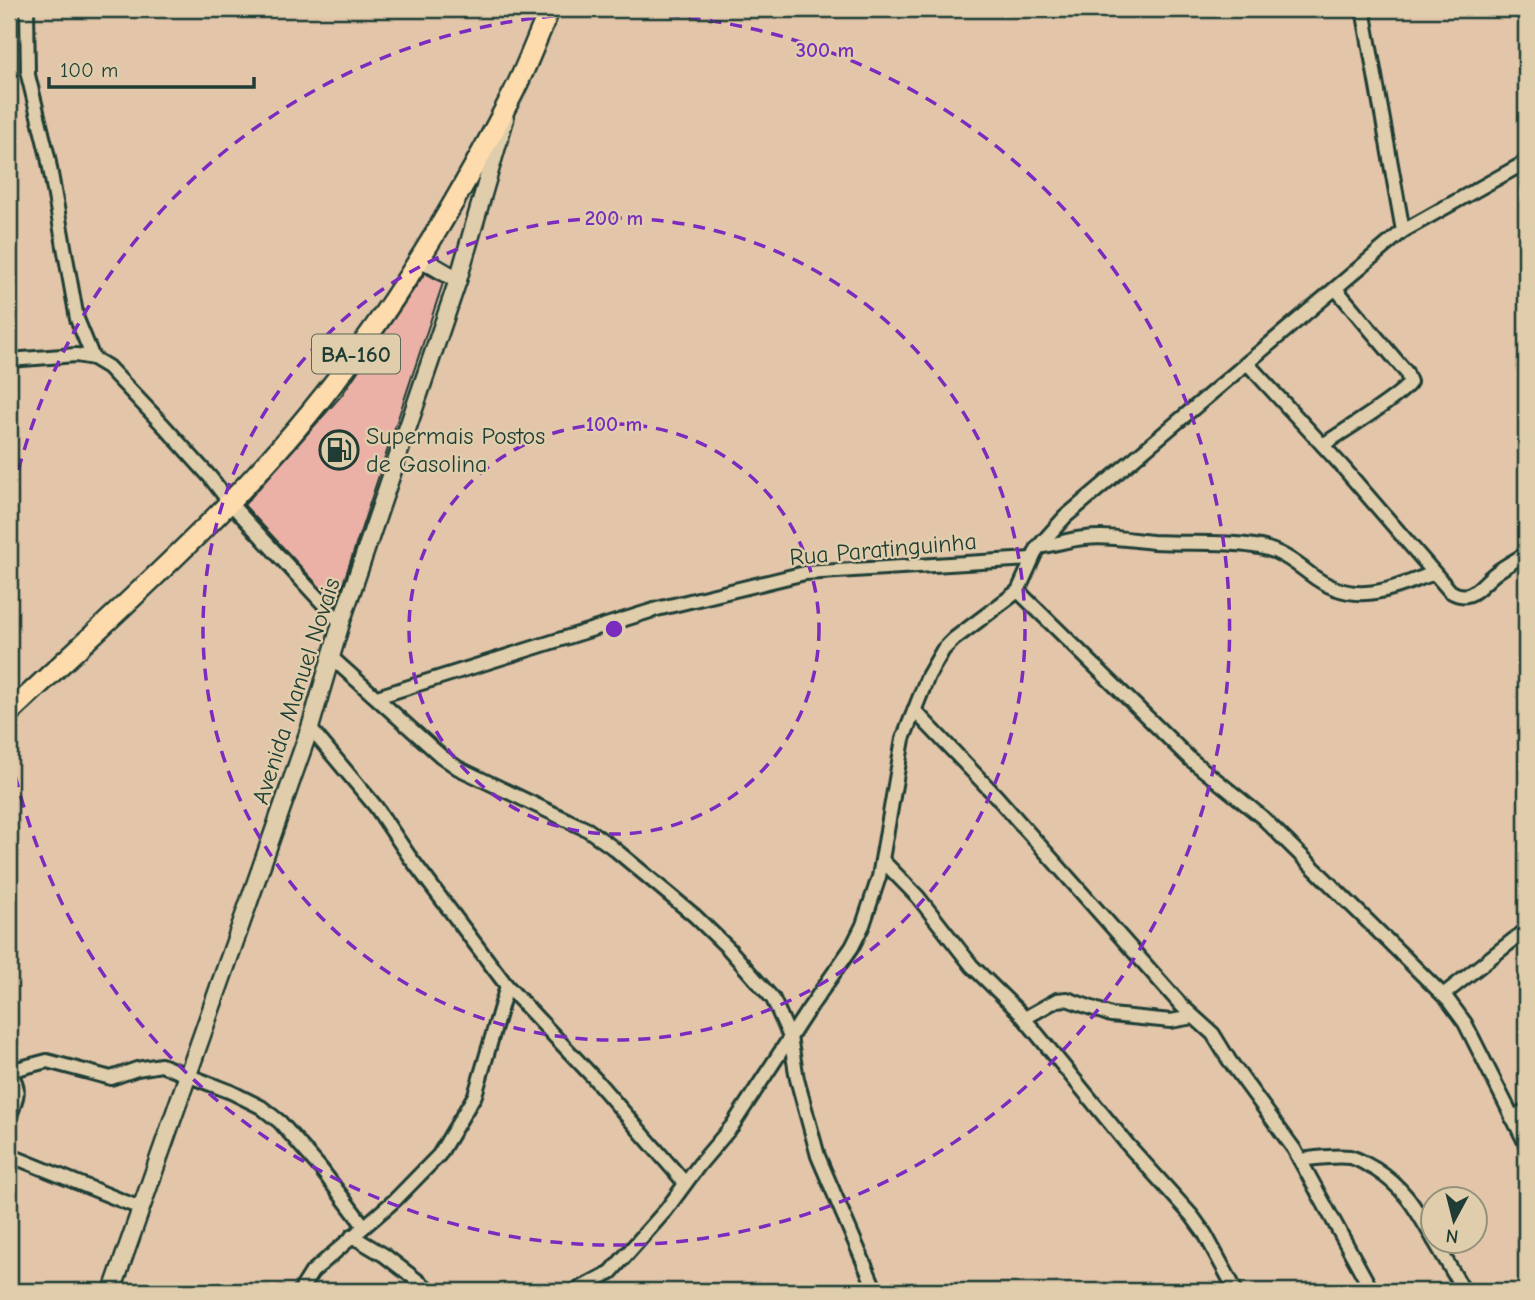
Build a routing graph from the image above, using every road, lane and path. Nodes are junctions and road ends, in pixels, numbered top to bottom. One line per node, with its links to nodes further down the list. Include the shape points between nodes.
1 (27, 9): 10 (street, via 28,75 77,319)
2 (550, 9): 5 (main road, BA-160)
3 (1363, 9): 6 (street)
4 (1526, 162): 6 (street)
5 (483, 170): 7 (main road, BA-160); 8 (street, Avenida Manuel Novais)
6 (1403, 232): 9 (street)
7 (420, 258): 8 (street); 14 (main road, BA-160, via 361,347)
8 (458, 280): 20 (street, Avenida Manuel Novais)
9 (1336, 289): 12 (street); 13 (street, via 1410,382)
10 (93, 358): 11 (street, via 68,355); 14 (street, via 121,378)
11 (9, 360)
12 (1247, 363): 13 (street); 15 (street, via 1065,517)
13 (1323, 445): 18 (street)
14 (230, 503): 20 (street); 24 (main road, BA-160)
15 (1038, 547): 17 (street); 18 (street, via 1107,536 1256,546 1282,553 1315,578 1359,595 1375,594)
16 (1526, 553): 18 (street, via 1466,596 1450,591)
17 (1031, 559): 19 (street); 22 (street, Rua Paratinguinha, via 805,573 771,580 657,609)
18 (1434, 573)
19 (1018, 591): 23 (street, via 943,650); 29 (street, via 1190,760 1262,817)
20 (341, 623): 21 (street, Avenida Manuel Novais)
21 (331, 657): 22 (street); 25 (street, Avenida Manuel Novais)
22 (377, 697): 32 (street, via 458,768 588,830 612,847 728,948 773,999)
23 (914, 710): 26 (street, via 903,739); 30 (street)
24 (9, 713)
25 (310, 729): 28 (street, via 376,807); 34 (street, Avenida Manuel Novais)
26 (883, 861): 31 (street, via 972,966); 32 (street, via 858,937)
27 (1526, 930): 29 (street)
28 (507, 986): 41 (street); 44 (street, via 475,1095 464,1115 439,1155)
29 (1443, 995): 37 (street, via 1465,1023)
30 (1193, 1017): 31 (street, via 1171,1021 1111,1015 1067,999); 40 (street, via 1213,1034)
31 (1025, 1018): 52 (street, via 1192,1216)
32 (790, 1037): 41 (street, via 732,1126); 51 (street, via 818,1156)
33 (9, 1072): 34 (street, via 47,1061 111,1078 155,1065); 36 (street, via 18,1089)
34 (186, 1076): 42 (street, Avenida Manuel Novais); 44 (street, via 270,1112)
35 (1526, 1110): 37 (street)
36 (9, 1118)
37 (1512, 1118): 38 (street)
38 (1526, 1144)
39 (9, 1156): 42 (street)
40 (1300, 1160): 43 (street, via 1337,1156 1362,1162 1403,1191); 53 (street)
41 (685, 1183): 47 (street, via 611,1272)
42 (140, 1208): 48 (street, Avenida Manuel Novais)
43 (1420, 1216)
44 (364, 1226): 45 (street)
45 (352, 1236): 49 (street, via 312,1272); 50 (street)
46 (1442, 1254): 54 (street)
47 (583, 1290)
48 (112, 1291)
49 (300, 1291)
50 (431, 1291)
51 (876, 1291)
52 (1236, 1291)
53 (1372, 1291)
54 (1464, 1291)

